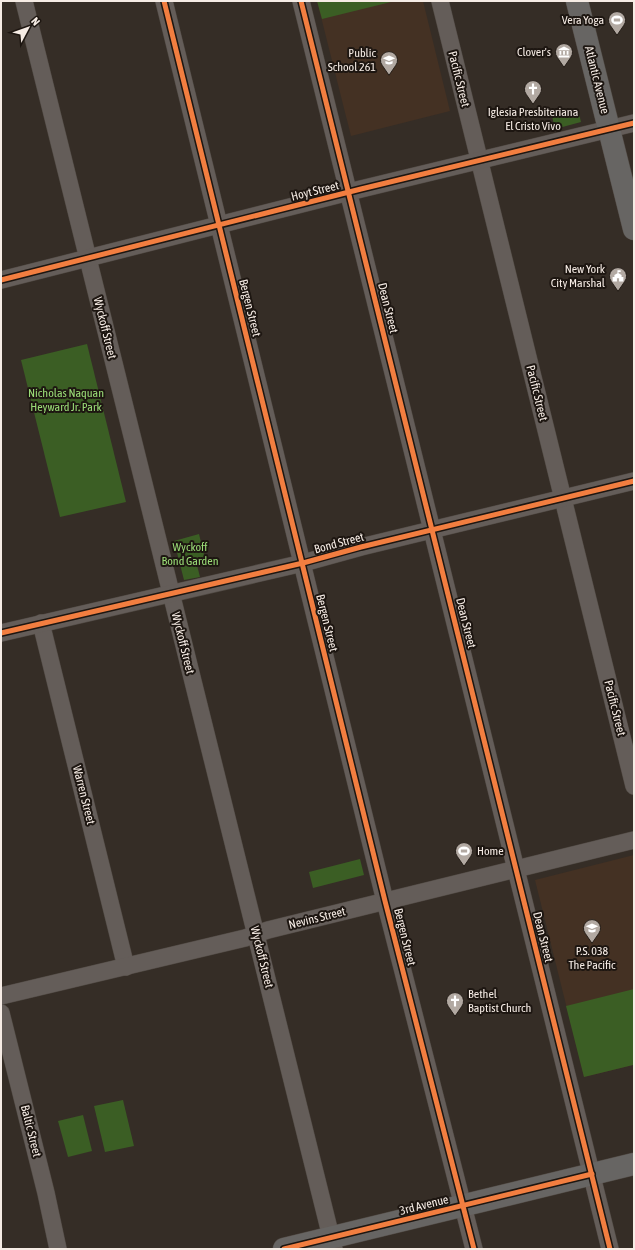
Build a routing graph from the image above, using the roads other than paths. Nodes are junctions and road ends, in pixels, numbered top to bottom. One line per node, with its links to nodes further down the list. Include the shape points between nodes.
1 (24, 1): 12 (street, Wyckoff Street)
2 (164, 1): 10 (street, Bergen Street)
3 (301, 1): 9 (street, Dean Street)
4 (440, 1): 8 (street, Pacific Street)
5 (578, 1): 7 (main road, Atlantic Avenue)
6 (634, 123): 7 (street, Hoyt Street)
7 (609, 129): 8 (street, Hoyt Street); 11 (main road, Atlantic Avenue)
8 (479, 161): 9 (street, Hoyt Street); 15 (street, Pacific Street)
9 (349, 192): 10 (street, Hoyt Street); 16 (street, Dean Street)
10 (219, 225): 12 (street, Hoyt Street); 17 (street, Bergen Street)
11 (634, 229)
12 (87, 258): 13 (street, Hoyt Street); 18 (street, Wyckoff Street)
13 (1, 280)
14 (634, 481): 15 (street, Bond Street)
15 (563, 499): 16 (street, Bond Street); 21 (street, Pacific Street)
16 (433, 531): 17 (street, Bond Street); 23 (street, Dean Street)
17 (303, 563): 18 (street, Bond Street); 24 (street, Bergen Street)
18 (170, 593): 19 (street, Bond Street); 25 (street, Wyckoff Street)
19 (41, 623): 20 (street, Bond Street); 26 (street, Warren Street)
20 (1, 633)
21 (634, 786)
22 (634, 840): 23 (street, Nevins Street)
23 (516, 868): 24 (street, Nevins Street); 30 (street, Dean Street)
24 (385, 901): 25 (street, Nevins Street); 31 (street, Bergen Street)
25 (256, 934): 26 (street, Nevins Street); 32 (street, Wyckoff Street)
26 (126, 967): 27 (street, Nevins Street)
27 (1, 996)
28 (1, 1013): 33 (street, Baltic Street)
29 (634, 1164): 30 (main road, 3rd Avenue)
30 (592, 1174): 31 (main road, 3rd Avenue); 36 (street, Dean Street)
31 (463, 1206): 32 (main road, 3rd Avenue); 35 (street, Bergen Street)
32 (332, 1243): 34 (main road, 3rd Avenue)
33 (58, 1249)
34 (284, 1249)
35 (474, 1249)
36 (610, 1249)

